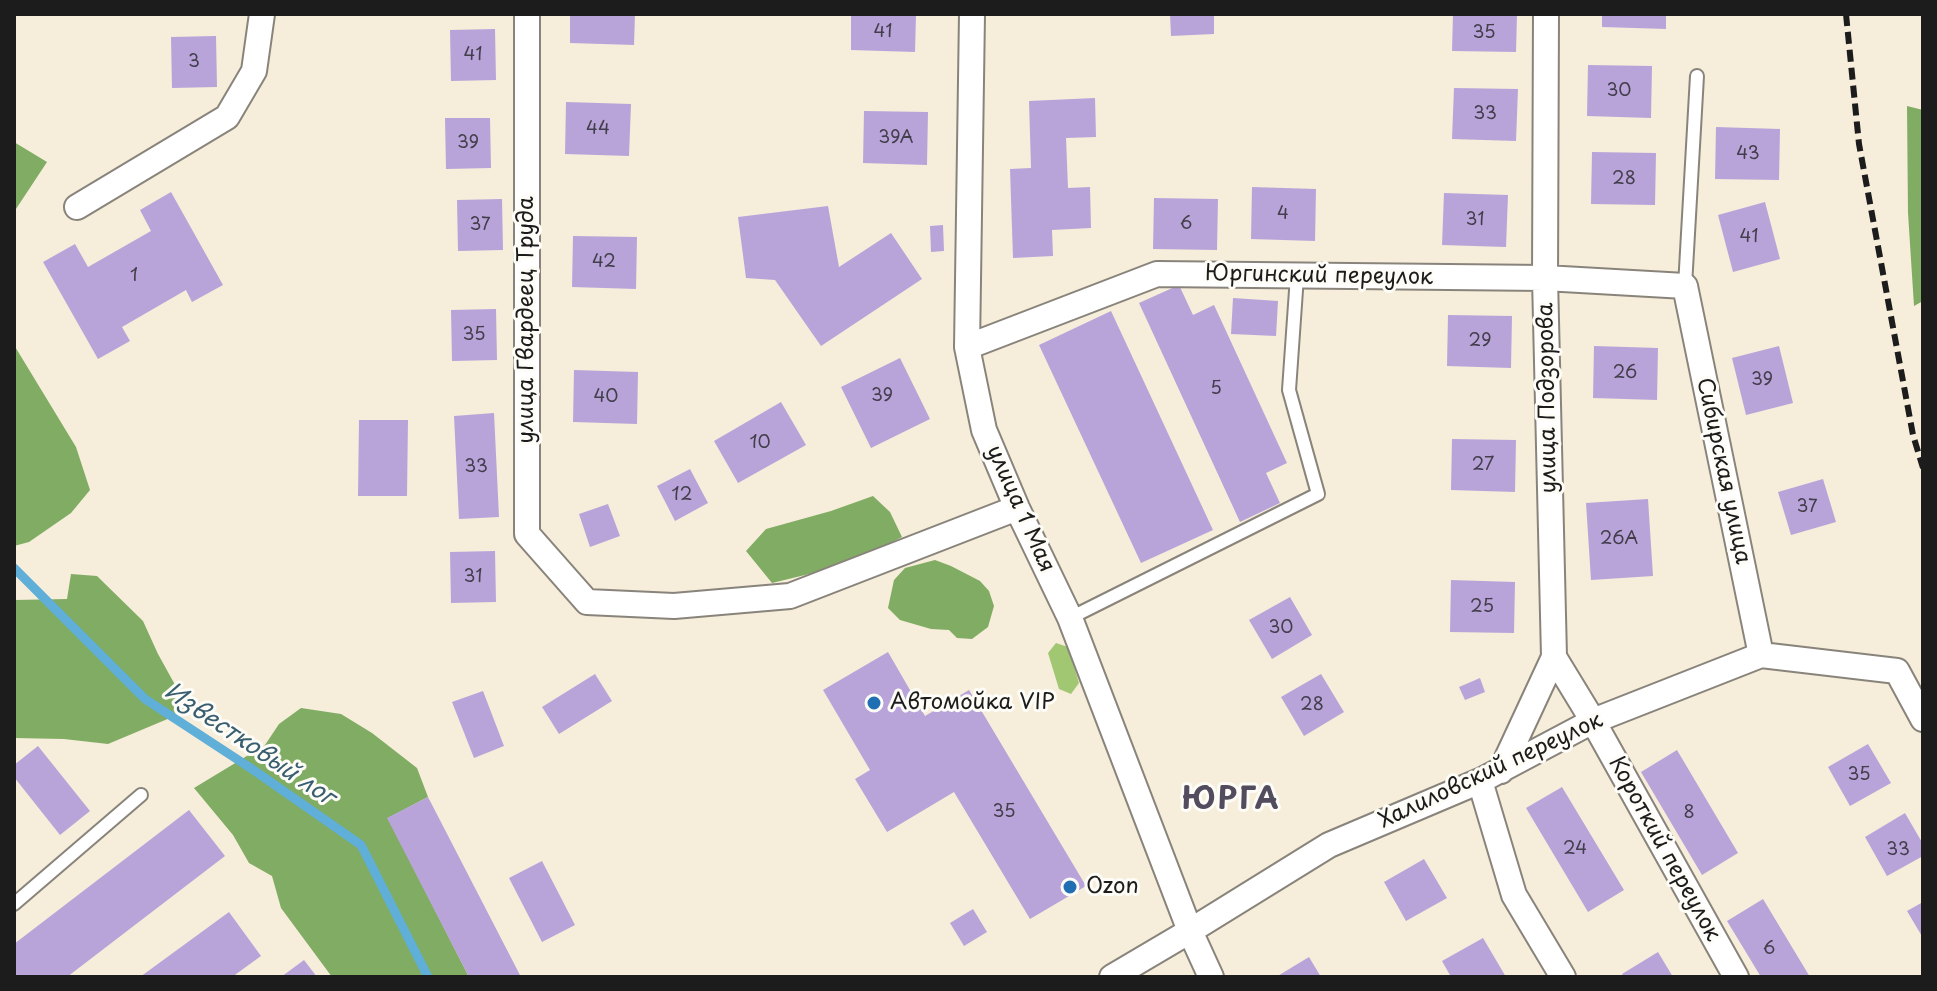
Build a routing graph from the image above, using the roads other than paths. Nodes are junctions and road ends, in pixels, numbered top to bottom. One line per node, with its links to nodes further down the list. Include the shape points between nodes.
1 (262, 14): 6 (street, via 254,71 227,117)
2 (527, 14): 11 (street, улица Гвардеец Труда, via 527,534 587,602 674,606 790,596)
3 (972, 14): 10 (street, улица 1 Мая)
4 (1546, 14): 8 (street, улица Подзорова)
5 (1697, 76): 9 (lane)
6 (77, 207)
7 (1297, 276): 8 (street, Юргинский переулок); 10 (street, Юргинский переулок, via 1157,274); 12 (lane, via 1289,390 1318,494)
8 (1545, 278): 9 (street, Юргинский переулок); 14 (street, улица Подзорова)
9 (1685, 286): 13 (street, Сибирская улица)
10 (967, 347): 11 (street, улица 1 Мая, via 984,430)
11 (1017, 508): 12 (street, улица 1 Мая)
12 (1070, 618): 20 (street, улица 1 Мая)
13 (1761, 655): 15 (street, Халиловский переулок, via 1897,671); 16 (street, Халиловский переулок)
14 (1554, 657): 16 (street, Короткий переулок); 17 (street, улица Подзорова)
15 (1923, 719)
16 (1593, 721): 17 (street, Халиловский переулок); 24 (street, Короткий переулок)
17 (1490, 776): 20 (street, Халиловский переулок, via 1329,845); 23 (street, via 1514,895)
18 (141, 795): 19 (lane)
19 (14, 904)
20 (1190, 931): 21 (street, Халиловский переулок); 22 (street, улица 1 Мая)
21 (1112, 977)
22 (1211, 977)
23 (1563, 977)
24 (1736, 977)

